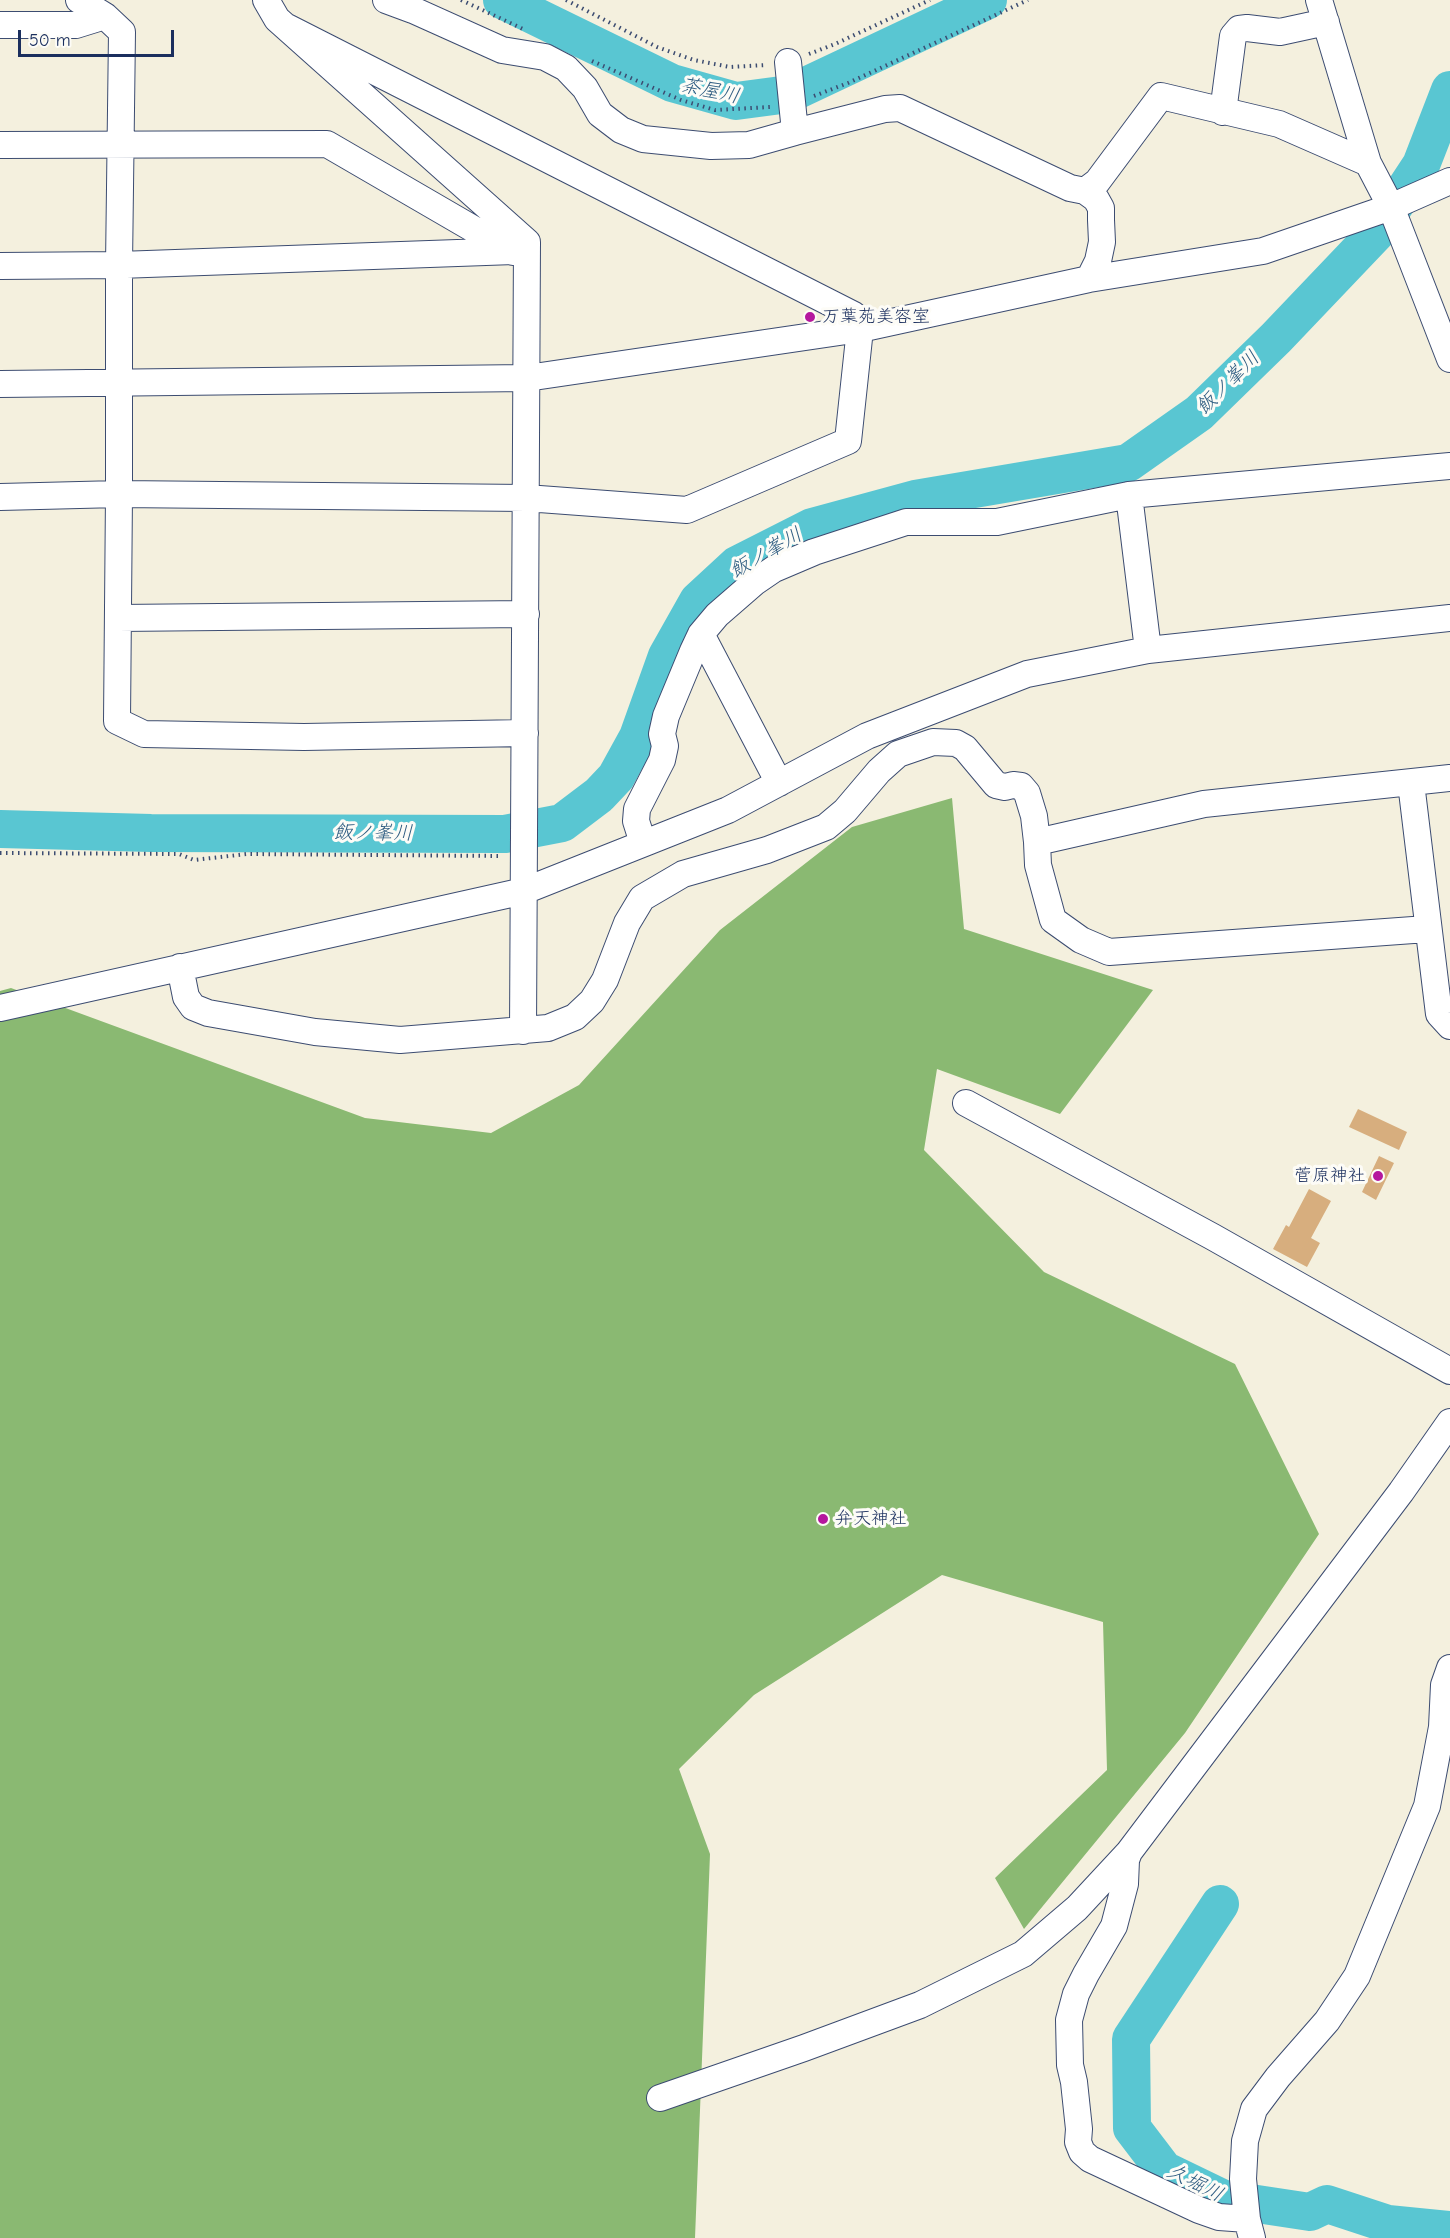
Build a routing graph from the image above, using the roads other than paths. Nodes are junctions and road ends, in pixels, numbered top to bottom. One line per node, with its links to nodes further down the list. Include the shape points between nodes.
1 (79, 0): 5 (street)
2 (266, 0): 7 (street)
3 (386, 0): 10 (street, via 502,50 545,57 566,68 585,88 600,114 621,130 643,139 711,146 749,145)
4 (1322, 11): 9 (street, via 1280,32 1239,29 1233,36); 13 (street)
5 (105, 16): 6 (street, via 76,25); 12 (street, via 122,32)
6 (0, 26)
7 (287, 27): 17 (street); 21 (street, via 854,315)
8 (788, 62): 10 (street)
9 (1224, 112): 13 (street, via 1279,124); 15 (street, via 1161,96 1097,182)
10 (795, 132): 15 (street, via 900,108 1070,188)
11 (0, 145): 12 (street)
12 (120, 145): 17 (street, via 327,144); 18 (street)
13 (1368, 163): 16 (street)
14 (1450, 181): 16 (street)
15 (1085, 190): 20 (street, via 1101,208 1102,242)
16 (1391, 207): 20 (street, via 1263,250); 22 (street)
17 (520, 247): 18 (street); 24 (street)
18 (118, 265): 19 (street); 25 (street)
19 (0, 266)
20 (1089, 279): 21 (street)
21 (860, 329): 24 (street); 31 (street, via 848,441 687,510)
22 (1445, 331): 23 (street)
23 (1450, 359)
24 (527, 378): 25 (street); 31 (street)
25 (120, 382): 26 (street); 28 (street)
26 (0, 384)
27 (1450, 466): 29 (street)
28 (119, 494): 30 (street); 31 (street); 33 (street)
29 (1129, 495): 35 (street, via 997,522 906,522 774,569 717,615); 36 (street)
30 (0, 497)
31 (526, 498): 32 (street)
32 (526, 614): 33 (street); 37 (street)
33 (118, 618): 37 (street, via 117,721 144,734 304,737)
34 (1450, 618): 36 (street)
35 (702, 634): 39 (street); 42 (street, via 666,716 662,760 637,809 636,821)
36 (1148, 650): 39 (street, via 1027,674 867,736)
37 (525, 733): 43 (street)
38 (1450, 778): 40 (street)
39 (779, 783): 42 (street, via 728,810)
40 (1411, 783): 41 (street, via 1204,804); 44 (street)
41 (1037, 842): 44 (street, via 1038,865 1053,920 1081,940 1109,952); 48 (street, via 1034,816 1022,786 996,785 973,755 956,743 933,742 912,748 898,754 879,771 826,827 767,850 683,873 642,898 592,1001 575,1017 548,1028)
42 (643, 843): 43 (street)
43 (524, 891): 45 (street); 48 (street)
44 (1427, 928): 47 (street, via 1439,1014)
45 (180, 967): 46 (street); 48 (street, via 192,1007 208,1013 315,1032 400,1040)
46 (0, 1008)
47 (1450, 1026)
48 (523, 1031)
49 (966, 1103): 50 (street, via 1213,1236)
50 (1450, 1371)
51 (1450, 1422): 53 (street)
52 (1450, 1668): 55 (street, via 1426,1806 1357,1976 1327,2020 1254,2109 1245,2141 1243,2179)
53 (1129, 1852): 54 (street, via 1077,1908 1023,1954 920,2005); 55 (street, via 1114,1926 1076,1994 1069,2020 1078,2142 1090,2159 1199,2210)
54 (660, 2098)
55 (1250, 2229)

